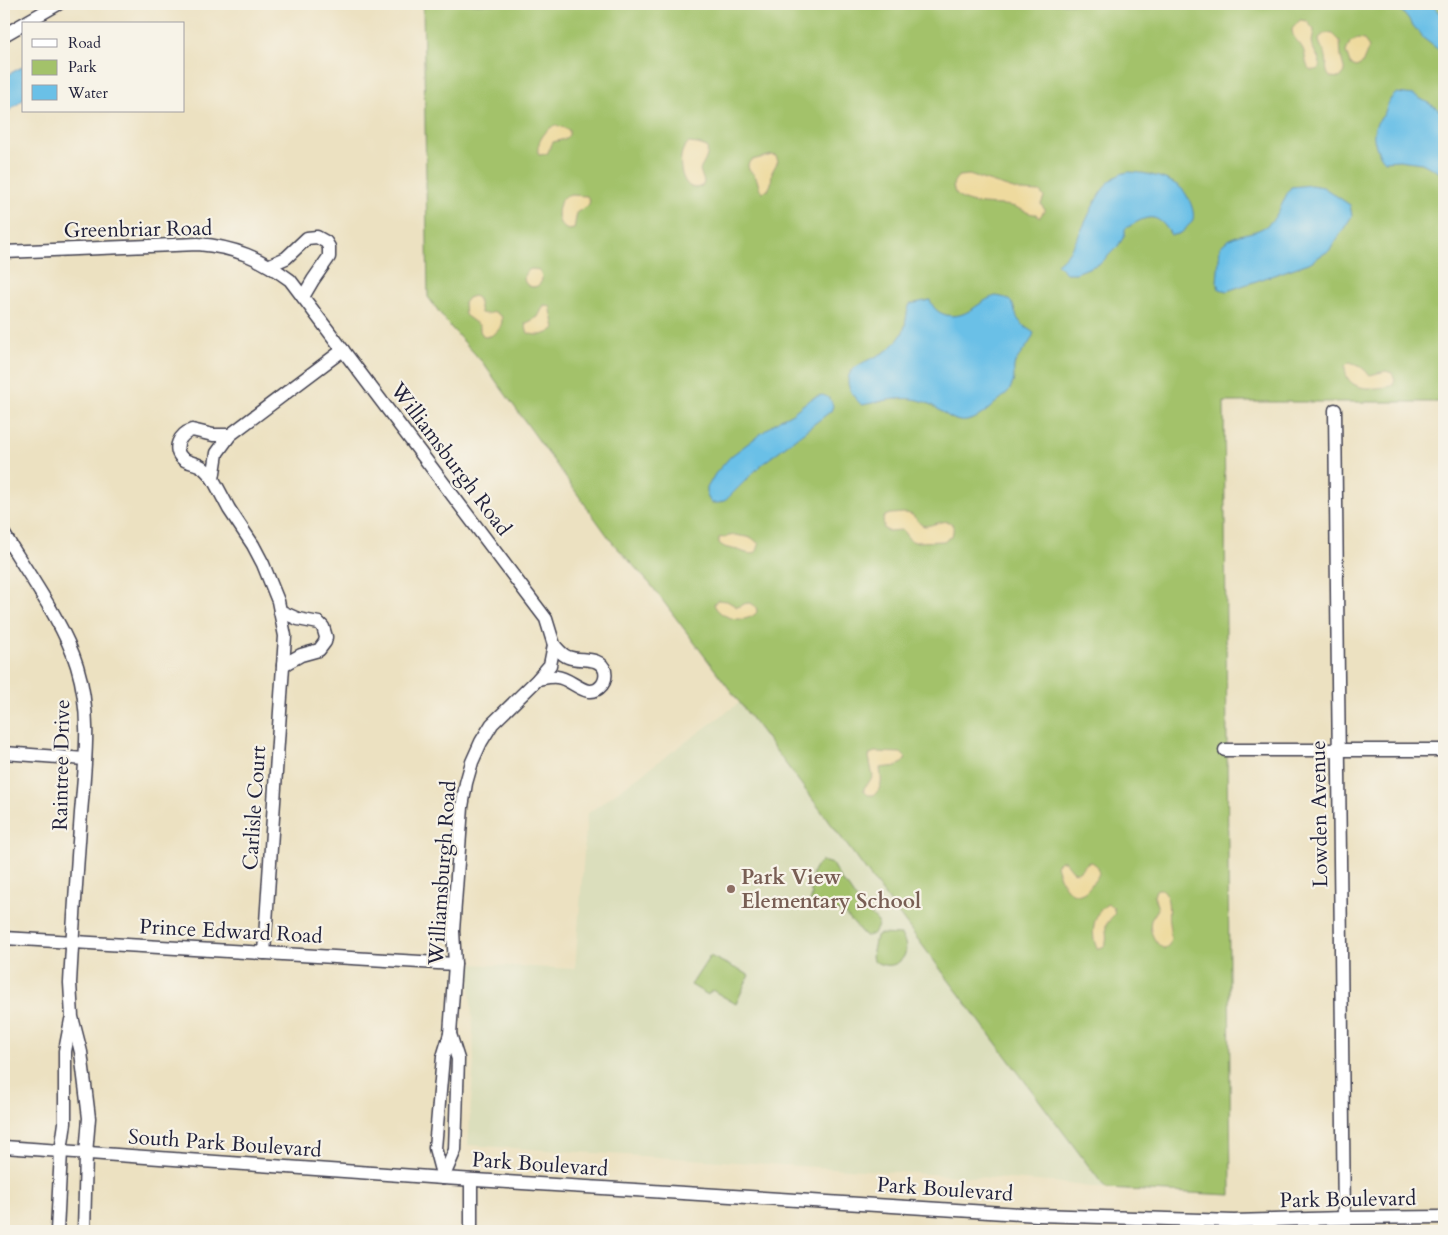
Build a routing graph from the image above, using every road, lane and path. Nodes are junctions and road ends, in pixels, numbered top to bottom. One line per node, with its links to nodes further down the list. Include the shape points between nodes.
1 (58, 4): 2 (street)
2 (27, 22)
3 (22, 25): 4 (street)
4 (4, 35)
5 (4, 252): 6 (street, Greenbriar Road, via 198,244 234,250)
6 (270, 265): 7 (street, Greenbriar Road, via 290,280); 7 (street, via 286,258 306,238 317,237 326,242 329,257)
7 (303, 297): 8 (street, Greenbriar Road)
8 (343, 350): 10 (street); 14 (street, Williamsburgh Road, via 546,619)
9 (1335, 410): 18 (street, Lowden Avenue)
10 (230, 435): 11 (street, via 217,453); 11 (street, Carlisle Court, via 192,430 179,440 180,456 202,466)
11 (213, 479): 13 (street, Carlisle Court, via 264,564)
12 (4, 534): 21 (street, Raintree Drive, via 68,643 77,666 86,712)
13 (280, 611): 15 (street, Carlisle Court, via 285,636); 15 (street, via 319,623 326,637 319,650)
14 (554, 645): 16 (street, Williamsburgh Road, via 550,665); 16 (street, via 565,657 601,664 604,683 591,691 557,676)
15 (283, 665): 24 (street, Carlisle Court)
16 (538, 679): 25 (street, Williamsburgh Road, via 492,724 475,756 466,783 454,931)
17 (1225, 750): 18 (street)
18 (1338, 750): 19 (street); 34 (street, Lowden Avenue)
19 (1444, 750)
20 (4, 753): 21 (street)
21 (85, 759): 23 (street, Raintree Drive)
22 (4, 938): 23 (street, Prince Edward Road)
23 (72, 942): 24 (street, Prince Edward Road); 26 (street, Raintree Drive)
24 (264, 953): 25 (street, Prince Edward Road)
25 (456, 964): 27 (street, Williamsburgh Road)
26 (72, 1017): 29 (street, Raintree Drive, via 65,1051 65,1123); 30 (street, Raintree Drive, via 81,1052 89,1118)
27 (450, 1034): 31 (street, Williamsburgh Road, via 443,1057 435,1148); 31 (street, Williamsburgh Road, via 458,1059 455,1150)
28 (4, 1147): 29 (street, South Park Boulevard)
29 (61, 1151): 30 (street, South Park Boulevard); 36 (street, Raintree Drive)
30 (86, 1154): 31 (street, South Park Boulevard); 37 (street, Raintree Drive)
31 (443, 1178): 32 (street, Park Boulevard)
32 (471, 1180): 35 (street, Park Boulevard); 38 (street)
33 (1444, 1217): 34 (street, Park Boulevard)
34 (1344, 1218): 35 (street, Park Boulevard)
35 (1234, 1226)
36 (57, 1231)
37 (84, 1231)
38 (471, 1231)

